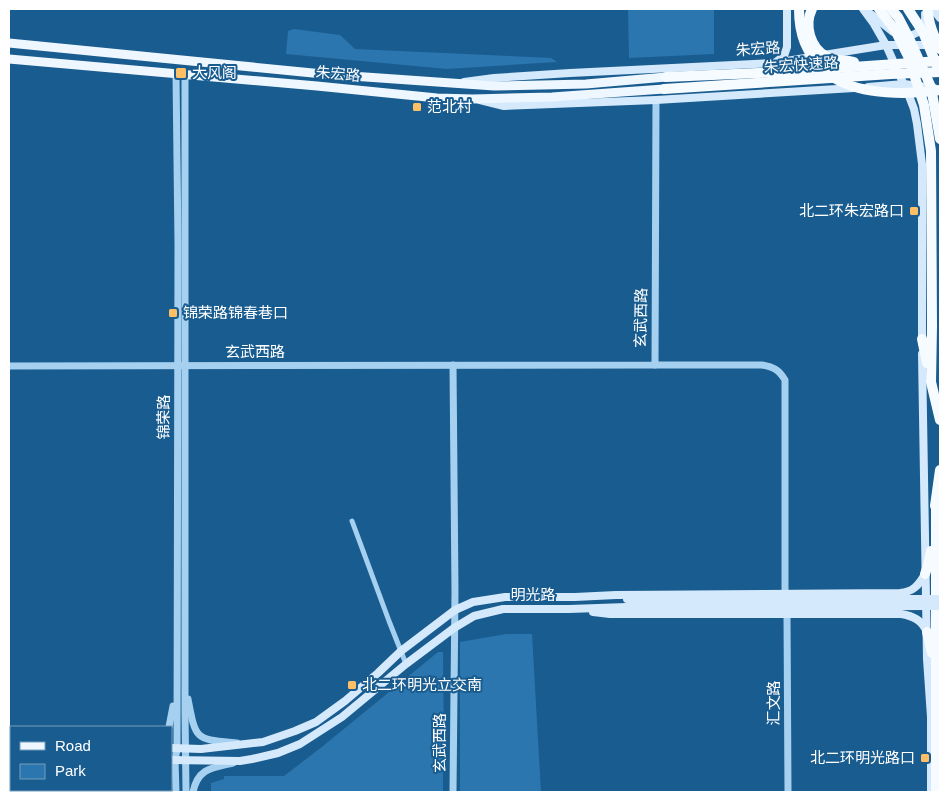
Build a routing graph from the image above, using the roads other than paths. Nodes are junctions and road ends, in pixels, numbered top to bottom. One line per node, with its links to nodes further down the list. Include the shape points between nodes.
1 (787, 9): 18 (main road, via 787,47 784,56)
2 (799, 9): 27 (highway, bridge, via 800,29 807,49 817,63 842,83 887,92 914,93)
3 (812, 9): 19 (highway, bridge, via 809,32 821,52 833,59)
4 (863, 9): 8 (main road, via 892,31 905,36 915,35 924,26); 13 (main road)
5 (878, 9): 36 (highway, bridge, via 908,56 924,105 931,151)
6 (890, 9): 30 (highway, bridge, via 909,38 931,87)
7 (908, 9): 22 (highway, bridge, via 923,32)
8 (923, 9)
9 (928, 9): 15 (highway, bridge)
10 (933, 9): 11 (main road)
11 (940, 18)
12 (9, 43): 24 (main road, 朱宏路, via 323,74)
13 (886, 45): 14 (main road, 朱宏路); 18 (main road, 朱宏路); 25 (main road)
14 (940, 45)
15 (940, 49)
16 (9, 59): 21 (main road, 朱宏路)
17 (940, 61): 19 (highway, 朱宏快速路, bridge)
18 (774, 64): 24 (main road, 朱宏路, via 570,73)
19 (873, 65): 23 (highway, 朱宏快速路, bridge)
20 (940, 72): 26 (highway, 朱宏快速路, bridge)
21 (180, 74): 28 (main road, 朱宏路); 35 (street, 锦荣路, via 178,245)
22 (940, 76)
23 (666, 77): 24 (main road, 朱宏路, via 586,84 494,86)
24 (457, 82)
25 (904, 84): 27 (main road); 29 (main road); 31 (main road, via 914,108 922,164)
26 (664, 89): 28 (main road, 朱宏路)
27 (940, 89)
28 (473, 99): 29 (main road, via 504,106)
29 (656, 100): 33 (street, 玄武西路)
30 (940, 139)
31 (922, 340): 36 (highway); 41 (main road)
32 (453, 365): 33 (street, 玄武西路); 35 (street, 玄武西路); 48 (street, 玄武西路)
33 (655, 365): 42 (street, via 773,366 785,380)
34 (9, 366): 35 (street, 玄武西路)
35 (181, 366): 54 (street, 锦荣路); 55 (street, 锦荣路)
36 (931, 382): 37 (highway)
37 (940, 420)
38 (940, 470): 39 (highway)
39 (936, 500): 41 (highway, via 931,554); 56 (highway)
40 (352, 521): 52 (street)
41 (925, 574): 42 (main road, 明光路, via 917,586 907,592); 51 (main road)
42 (785, 594): 43 (main road, 明光路)
43 (575, 598): 45 (main road, 明光路); 48 (main road, 明光路, via 505,597 473,602)
44 (940, 599): 45 (main road, 明光路, bridge)
45 (627, 603): 46 (main road, 明光路, bridge); 47 (main road, 明光路)
46 (940, 606)
47 (569, 609): 49 (main road, via 610,614); 50 (main road, 明光路, via 502,608 474,616)
48 (455, 610): 50 (street, 玄武西路); 52 (main road, 明光路)
49 (787, 614): 51 (main road, via 901,614 921,622); 69 (street, 汇文路)
50 (454, 628): 53 (main road, 明光路); 68 (street, 玄武西路)
51 (927, 632): 56 (highway, via 934,659); 64 (main road)
52 (401, 651): 53 (street); 58 (main road, 明光路, via 378,674 316,722 262,742)
53 (406, 664): 63 (main road, 明光路, via 342,717 312,737 266,757)
54 (177, 678): 57 (street); 59 (street, 锦荣路)
55 (185, 682): 58 (street, via 198,733 207,740); 60 (street, 锦荣路)
56 (936, 688): 64 (highway)
57 (169, 726)
58 (247, 744): 60 (main road, 明光路)
59 (174, 748): 60 (main road, 明光路); 61 (street, 锦荣路)
60 (185, 749): 62 (street, 锦荣路)
61 (173, 760): 62 (main road, 明光路); 65 (street, 锦荣路)
62 (186, 760): 63 (main road, 明光路); 66 (street, 锦荣路)
63 (240, 761): 67 (street, via 203,772)
64 (935, 791)
65 (176, 792)
66 (186, 792)
67 (193, 792)
68 (454, 792)
69 (788, 792)

